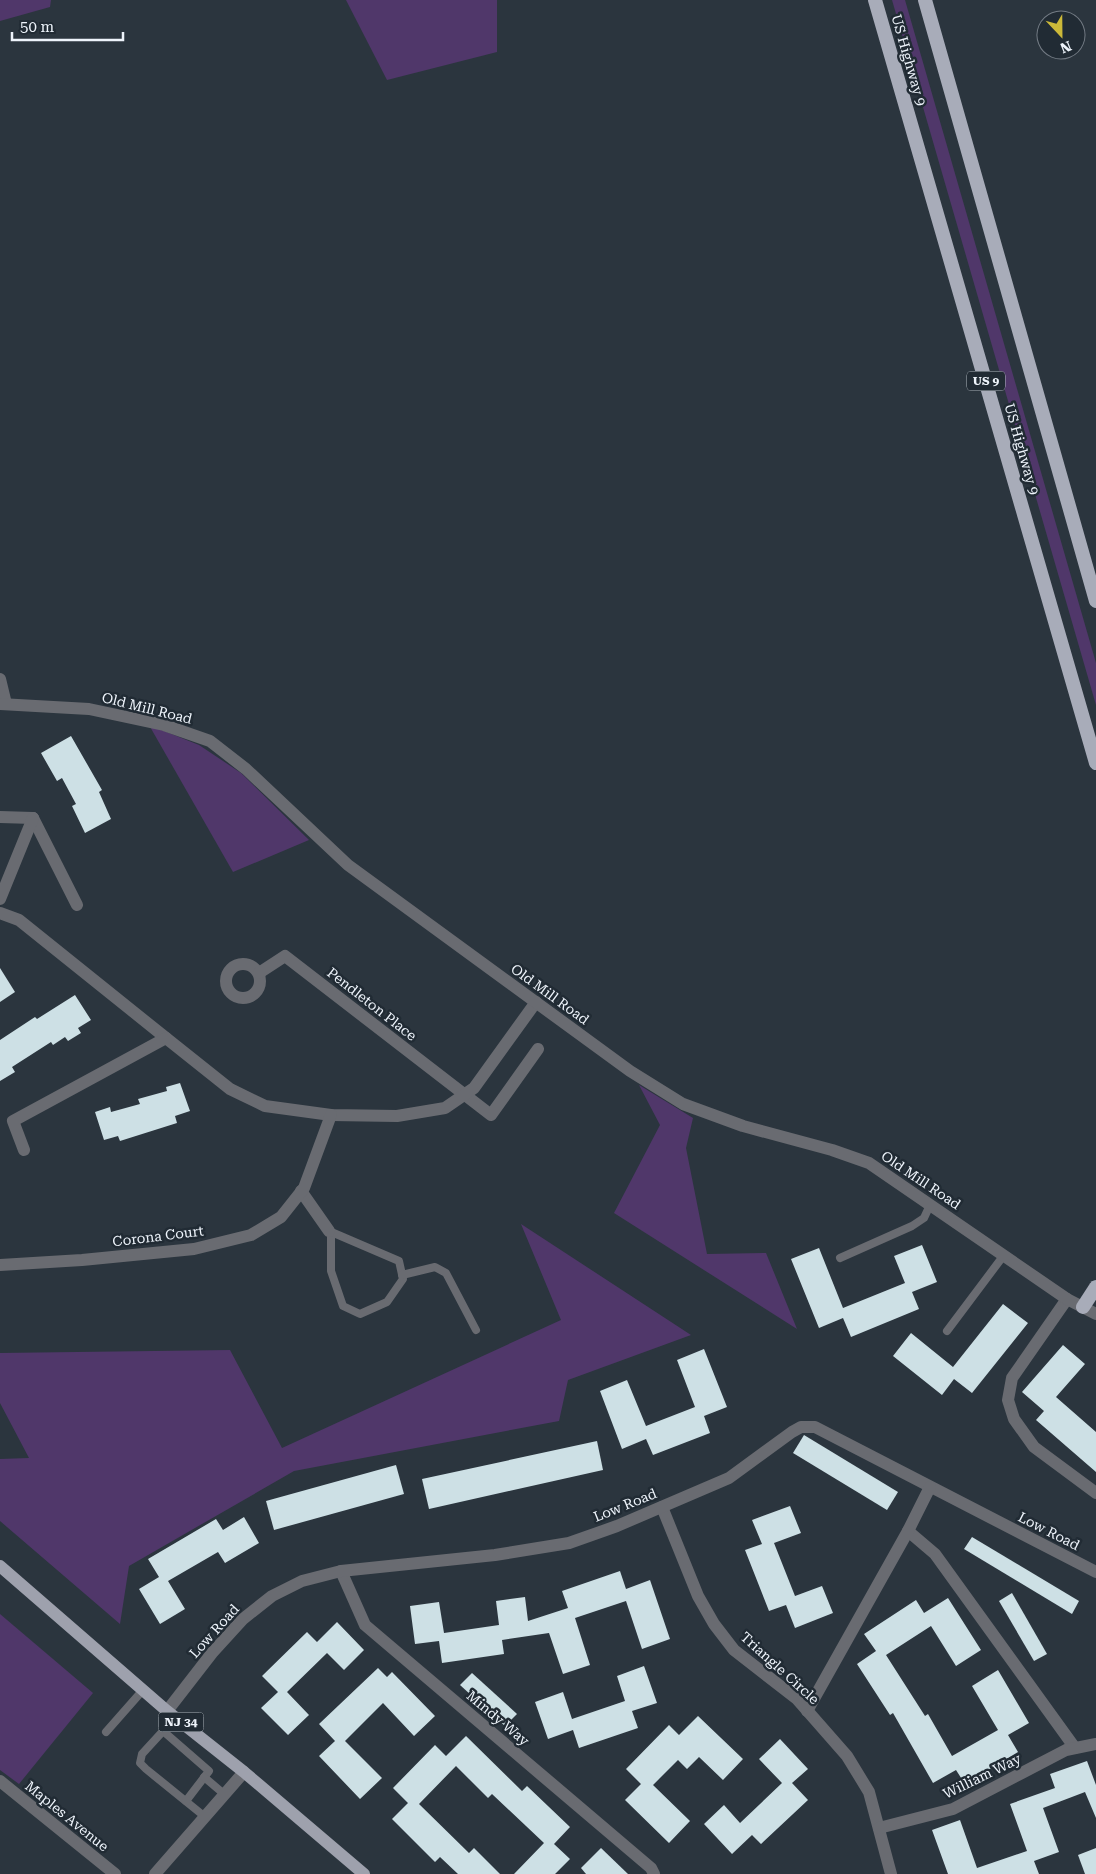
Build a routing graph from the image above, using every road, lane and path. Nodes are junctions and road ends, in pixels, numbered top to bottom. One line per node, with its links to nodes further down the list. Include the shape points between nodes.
1 (875, 0): 6 (highway, US Highway 9 / US 9)
2 (925, 0): 3 (highway)
3 (1096, 601)
4 (0, 679): 5 (street)
5 (3, 704): 13 (street, Old Mill Road, via 89,709 164,725 210,741 246,769 348,865)
6 (1096, 763)
7 (0, 816): 8 (street)
8 (33, 818): 9 (street); 10 (street)
9 (0, 898)
10 (76, 904)
11 (0, 913): 14 (street, via 20,920)
12 (259, 973): 16 (street, Pendleton Place, via 285,956)
13 (536, 1002): 16 (street, via 474,1088); 20 (street, Old Mill Road, via 630,1071 683,1104 743,1126 869,1163)
14 (166, 1038): 17 (street, via 230,1089 265,1106); 18 (street, via 13,1121)
15 (538, 1049): 16 (street, Pendleton Place, via 490,1115)
16 (464, 1095): 17 (street, via 445,1108 397,1116)
17 (331, 1115): 19 (street, Corona Court)
18 (24, 1150)
19 (301, 1191): 21 (street); 24 (street, Corona Court, via 281,1217 251,1234 194,1249)
20 (930, 1205): 22 (street, Old Mill Road); 23 (lane, via 924,1218 912,1226)
21 (329, 1231): 25 (lane, via 398,1261); 25 (lane, via 331,1271 343,1306 360,1314 387,1302 403,1279)
22 (1004, 1255): 27 (street, Old Mill Road); 31 (lane)
23 (840, 1258)
24 (0, 1265)
25 (402, 1275): 30 (lane, via 435,1267 446,1273)
26 (1096, 1287): 28 (highway)
27 (1067, 1299): 28 (street, Old Mill Road); 33 (street, via 1012,1378 1008,1400 1014,1419 1034,1447)
28 (1083, 1307): 29 (street, Old Mill Road)
29 (1096, 1314)
30 (476, 1330)
31 (947, 1331)
32 (930, 1487): 34 (street, Low Road, via 815,1427 801,1426 729,1478); 35 (street); 38 (street, Low Road)
33 (1096, 1493)
34 (662, 1507): 37 (street, Low Road, via 568,1543 495,1555); 40 (street, Triangle Circle, via 698,1596 714,1624 734,1650)
35 (908, 1531): 40 (street); 45 (street, via 935,1554)
36 (0, 1566): 39 (main road, NJ 34)
37 (341, 1571): 41 (street, Low Road, via 302,1581 272,1596 243,1619 212,1653); 56 (street, Mindy Way, via 365,1625 651,1868)
38 (1096, 1572)
39 (143, 1690): 41 (main road, NJ 34); 42 (lane)
40 (807, 1711): 52 (street, Triangle Circle, via 846,1756 870,1792)
41 (171, 1714): 43 (lane); 46 (main road, NJ 34)
42 (106, 1732)
43 (163, 1732): 47 (lane, via 209,1771); 50 (lane, via 142,1754 140,1763)
44 (1096, 1744): 45 (street, William Way)
45 (1076, 1748): 52 (street, William Way, via 1066,1750 953,1809)
46 (244, 1772): 49 (street); 55 (main road, NJ 34)
47 (204, 1777): 49 (lane); 50 (lane)
48 (0, 1781): 53 (street, Maples Avenue)
49 (224, 1794): 51 (street)
50 (186, 1801): 51 (lane)
51 (204, 1816): 54 (street)
52 (879, 1828): 57 (street, Triangle Circle)
53 (115, 1874)
54 (155, 1874)
55 (364, 1874)
56 (654, 1874)
57 (891, 1874)

